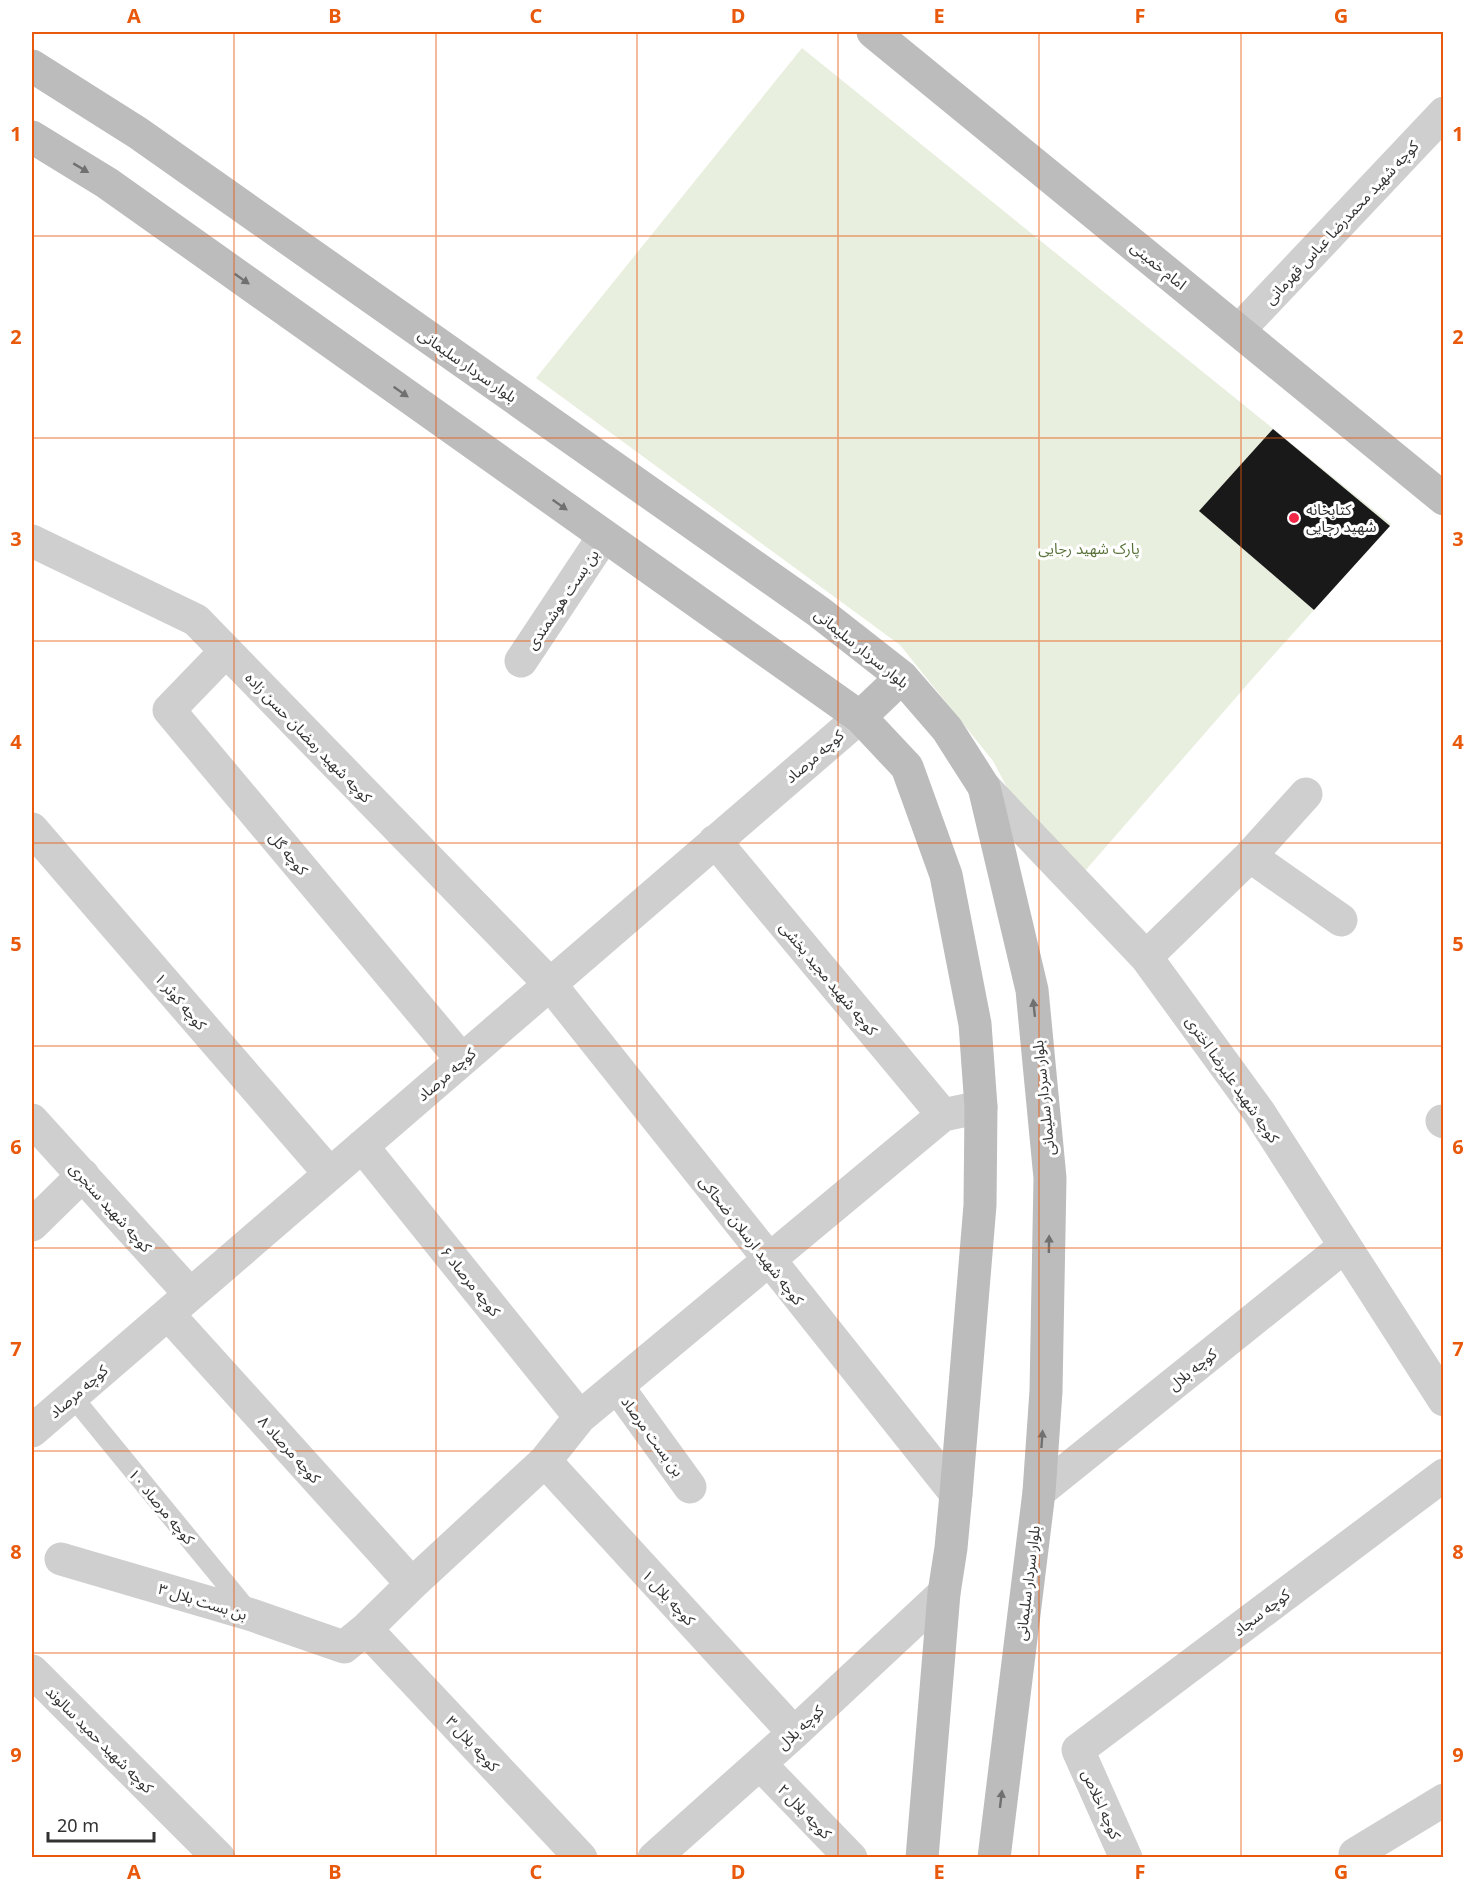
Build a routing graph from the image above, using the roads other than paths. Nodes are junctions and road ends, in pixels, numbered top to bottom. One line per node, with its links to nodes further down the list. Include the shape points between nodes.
1 (873, 32): 5 (main road, امام خمینی)
2 (32, 66): 11 (main road, بلوار سردار سلیمانی, via 138,133 819,612)
3 (1443, 113): 5 (street, کوچه شهید محمدرضا عباس قهرمانی)
4 (32, 137): 7 (main road, one-way to 7, via 107,183)
5 (1239, 330): 6 (main road, امام خمینی)
6 (1443, 498)
7 (604, 536): 10 (street, بن بست هوشمندی); 12 (main road)
8 (32, 541): 9 (street, کوچه شهید رمضان حسن زاده, via 196,620)
9 (226, 651): 20 (street, کوچه شهید رمضان حسن زاده); 21 (street, کوچه گل, via 169,710)
10 (521, 661)
11 (902, 677): 12 (main road); 13 (main road, بلوار سردار سلیمانی, via 947,729)
12 (860, 717): 16 (street, کوچه مرصاد); 22 (main road, via 907,767 946,875 975,1024)
13 (984, 787): 19 (street, کوچه شهید علیرضا اختری); 40 (main road, بلوار سردار سلیمانی, one-way to 13, via 1046,1390 1050,1178 1032,990)
14 (1306, 794): 17 (street)
15 (32, 829): 26 (street, کوچه کوثر ۱)
16 (716, 841): 20 (street, کوچه مرصاد); 23 (street, کوچه شهید مجید بخشی)
17 (1250, 856): 18 (street); 19 (street)
18 (1341, 920)
19 (1146, 957): 29 (street, کوچه شهید علیرضا اختری, via 1259,1112)
20 (550, 984): 21 (street, کوچه مرصاد); 30 (street, کوچه شهید ارسلان ضحاکی)
21 (462, 1060): 25 (street, کوچه مرصاد)
22 (981, 1107): 23 (street); 41 (main road, via 980,1205)
23 (943, 1115): 30 (street)
24 (32, 1120): 27 (street, کوچه شهید سنجری)
25 (362, 1146): 26 (street, کوچه مرصاد); 35 (street, کوچه مرصاد ۶)
26 (330, 1174): 31 (street, کوچه مرصاد)
27 (83, 1175): 28 (street); 31 (street, کوچه شهید سنجری)
28 (32, 1225)
29 (1345, 1246): 34 (street, کوچه شهید علیرضا اختری); 40 (street, کوچه بلال)
30 (768, 1259): 32 (street); 41 (street, کوچه شهید ارسلان ضحاکی)
31 (179, 1304): 33 (street, کوچه مرصاد); 43 (street, کوچه مرصاد ۸)
32 (617, 1386): 35 (street); 39 (street, بن بست مرصاد)
33 (72, 1396): 36 (street, کوچه مرصاد); 45 (lane, کوچه مرصاد ۱۰)
34 (1443, 1400)
35 (580, 1417): 37 (street)
36 (32, 1431)
37 (545, 1461): 43 (street); 48 (street, کوچه بلال ۱)
38 (1443, 1475): 49 (street, کوچه سجاد)
39 (690, 1487)
40 (1039, 1492): 58 (main road, بلوار سردار سلیمانی, one-way to 40)
41 (956, 1494): 44 (main road)
42 (61, 1558): 45 (street, بن بست بلال ۳)
43 (412, 1584): 46 (street)
44 (944, 1593): 48 (street, کوچه بلال); 57 (main road)
45 (252, 1615): 46 (street, بن بست بلال ۳)
46 (355, 1638): 54 (street, کوچه بلال ۳)
47 (32, 1671): 53 (street, کوچه شهید حمید سالوند)
48 (794, 1733): 50 (street, کوچه بلال)
49 (1078, 1750): 59 (street, کوچه اخلاص)
50 (760, 1764): 55 (street, کوچه بلال); 56 (street, کوچه بلال ۲)
51 (1443, 1800): 52 (street)
52 (1355, 1854)
53 (219, 1857)
54 (580, 1857)
55 (654, 1857)
56 (851, 1857)
57 (922, 1857)
58 (994, 1857)
59 (1126, 1857)

